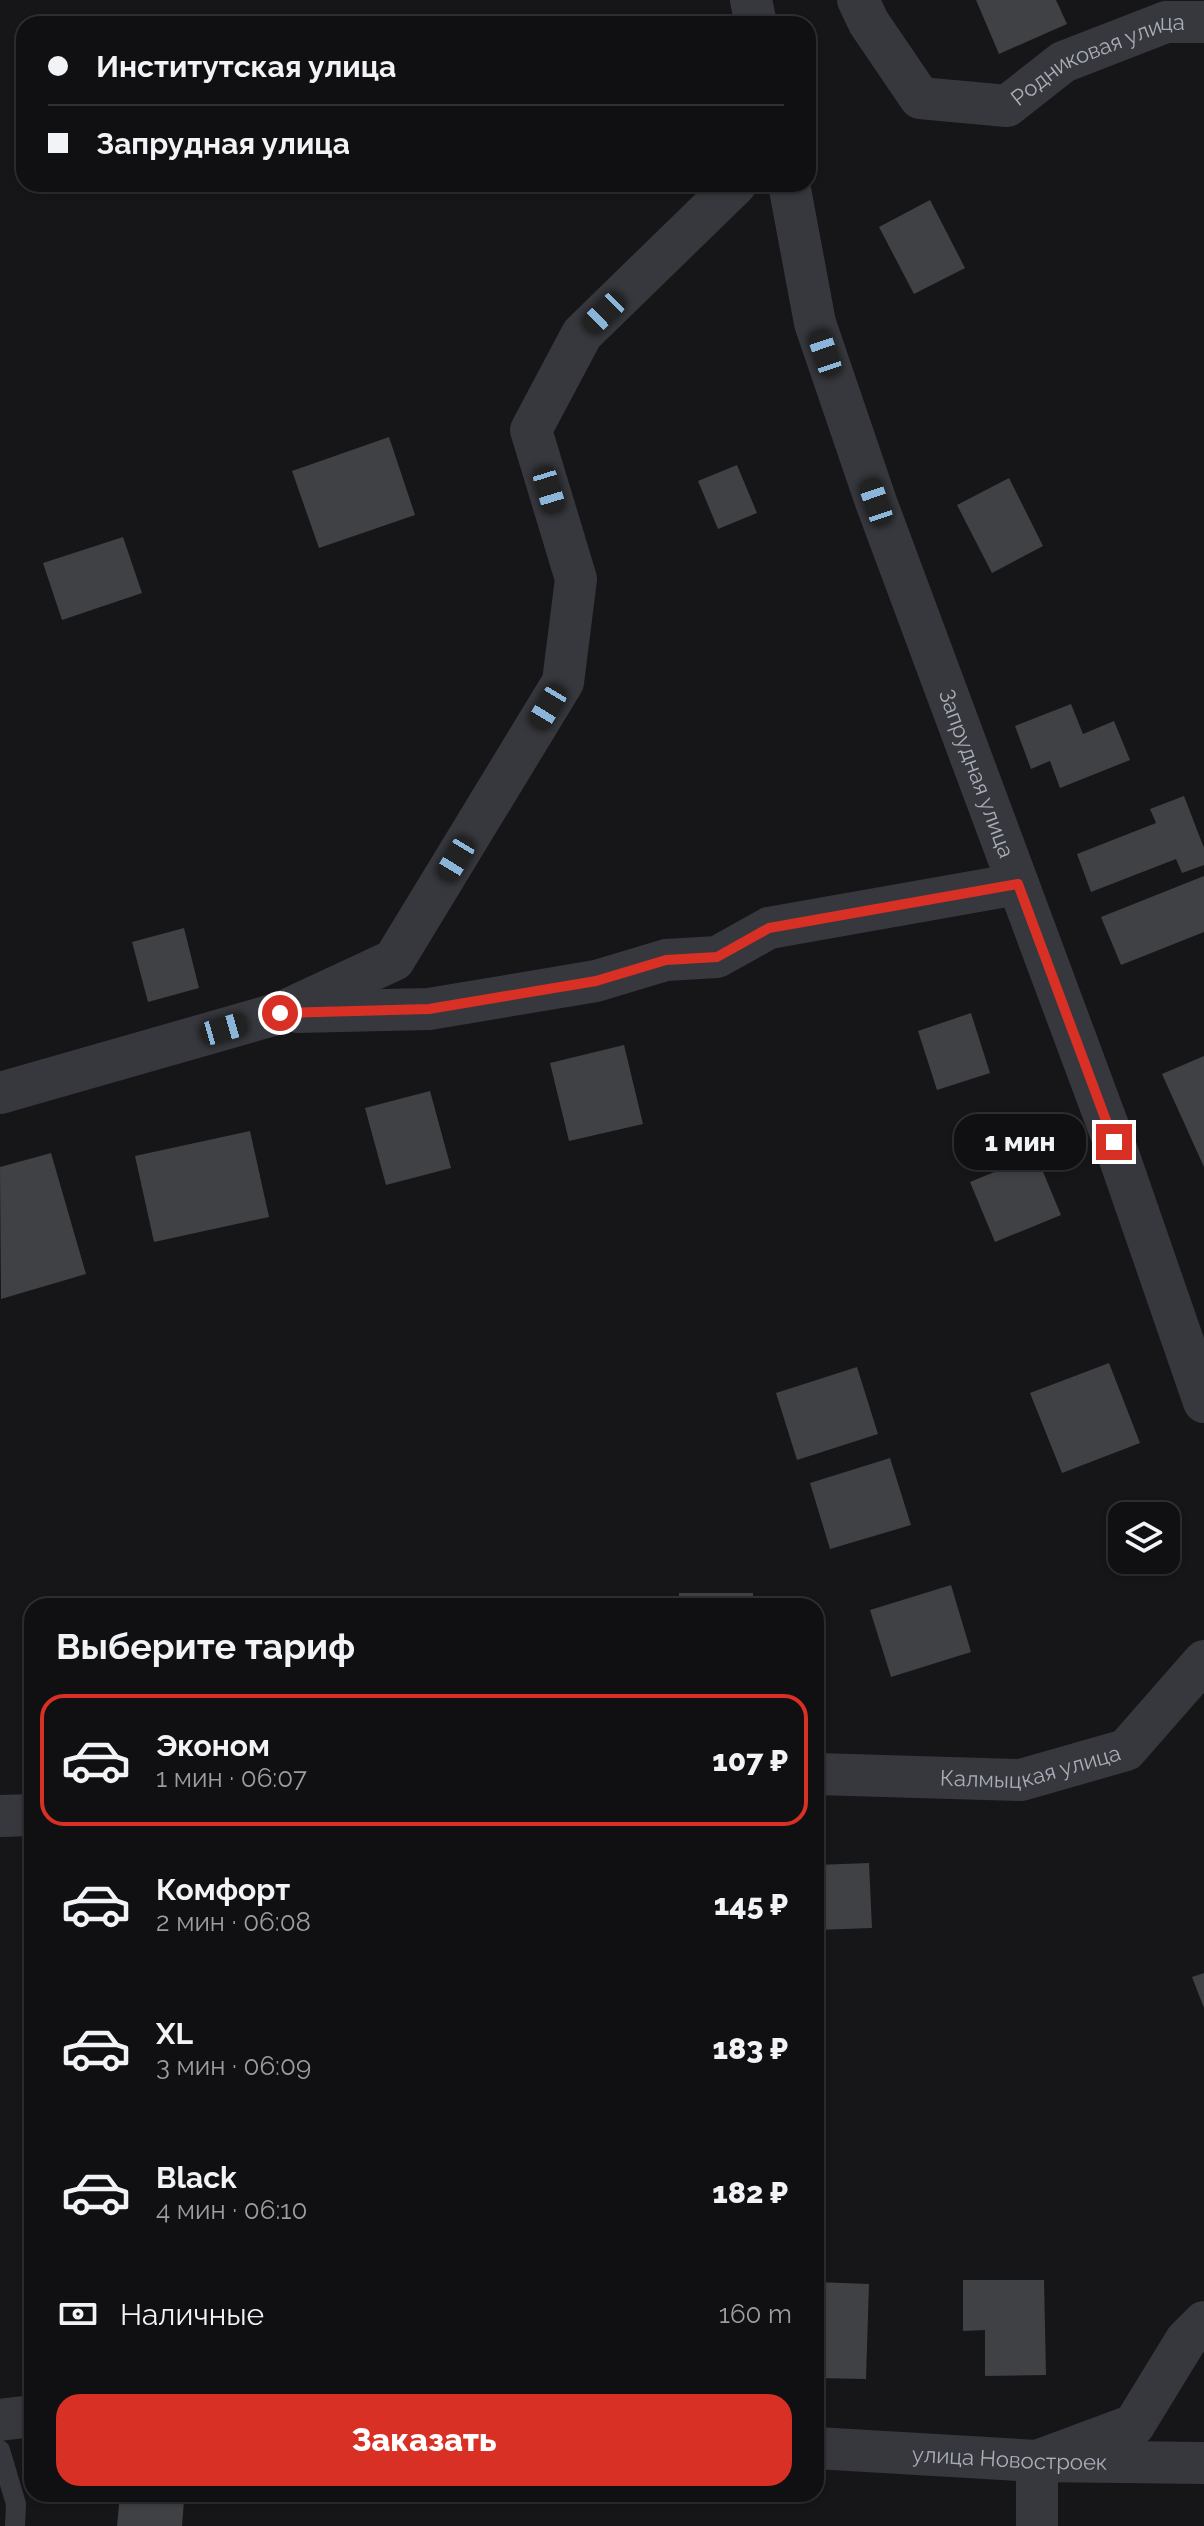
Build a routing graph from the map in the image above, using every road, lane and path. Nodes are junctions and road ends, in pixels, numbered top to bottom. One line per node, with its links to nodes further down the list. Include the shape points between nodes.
1 (858, 0): 2 (street, Родниковая улица, via 920,98 1007,106 1063,62 1166,22)
2 (1204, 22)
3 (728, 192): 6 (street, via 582,334 531,430 576,579 563,682 394,960)
4 (790, 192): 5 (street, Запрудная улица, via 815,323)
5 (1018, 884): 6 (street, via 769,928 717,957 666,960 596,981 429,1009); 8 (street, Запрудная улица)
6 (280, 1013): 7 (street)
7 (0, 1093)
8 (1204, 1402)
9 (1204, 1661): 10 (street, Калмыцкая улица, via 1126,1750 1021,1780)
10 (824, 1774)
11 (24, 1815): 12 (street)
12 (0, 1816)
13 (1204, 2322): 18 (street, via 1186,2340 1134,2425)
14 (24, 2417): 15 (street)
15 (0, 2420)
16 (824, 2448): 18 (street, улица Новостроек)
17 (0, 2450): 20 (lane, via 16,2504)
18 (1037, 2461): 19 (street, улица Новостроек); 21 (street)
19 (1204, 2463)
20 (15, 2526)
21 (1037, 2526)

